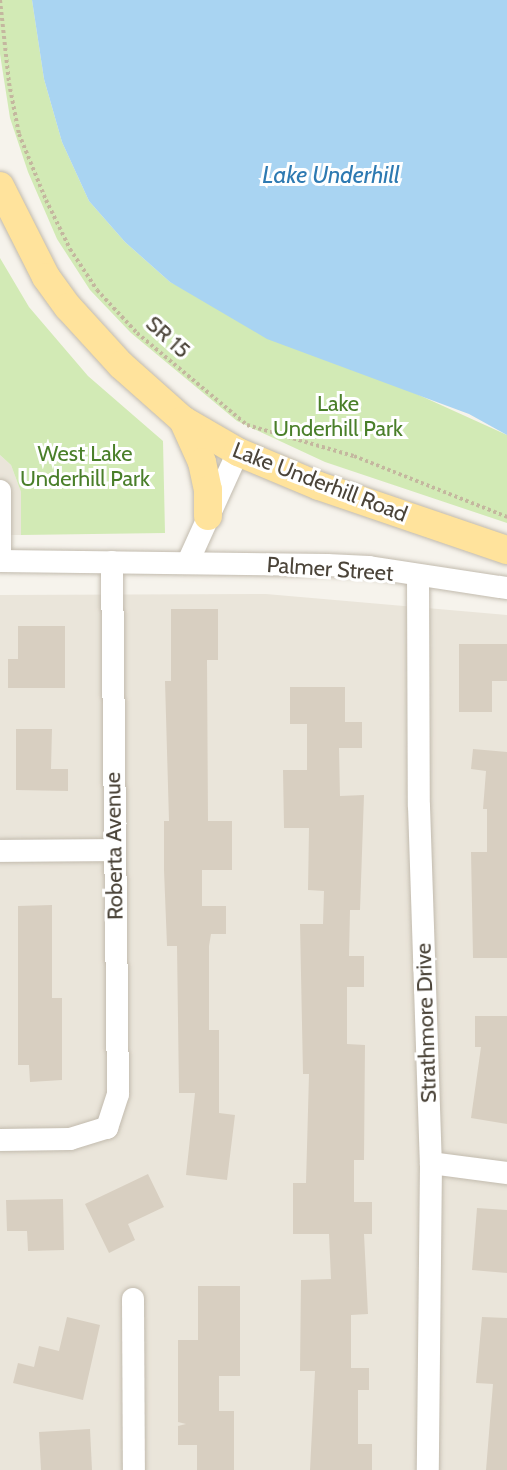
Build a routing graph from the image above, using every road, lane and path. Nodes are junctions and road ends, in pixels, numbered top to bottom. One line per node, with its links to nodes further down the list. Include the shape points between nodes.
1 (0, 0): 7 (path, SR 15, via 19,134 46,200 70,249 98,290 137,333 247,425 354,456)
2 (0, 186): 3 (main road, Lake Underhill Road, via 46,277 68,307 121,365)
3 (183, 420): 4 (main road, Lake Underhill Road); 6 (main road, via 202,462)
4 (238, 452): 6 (street); 8 (main road, Lake Underhill Road, via 319,486)
5 (0, 491): 9 (street)
6 (208, 516): 12 (street)
7 (507, 518)
8 (507, 550)
9 (0, 554)
10 (0, 561): 11 (street, Palmer Street)
11 (111, 562): 12 (street, Palmer Street); 15 (street, Roberta Avenue)
12 (188, 562): 13 (street, Palmer Street, via 369,567)
13 (418, 576): 14 (street, Palmer Street); 18 (street, Strathmore Drive, via 419,806)
14 (507, 588)
15 (114, 850): 16 (street); 17 (street, Roberta Avenue, via 118,1094 107,1128 70,1140)
16 (0, 851)
17 (0, 1140)
18 (431, 1163): 19 (street); 22 (street, Strathmore Drive)
19 (507, 1173)
20 (133, 1299): 21 (street)
21 (135, 1470)
22 (428, 1470)

